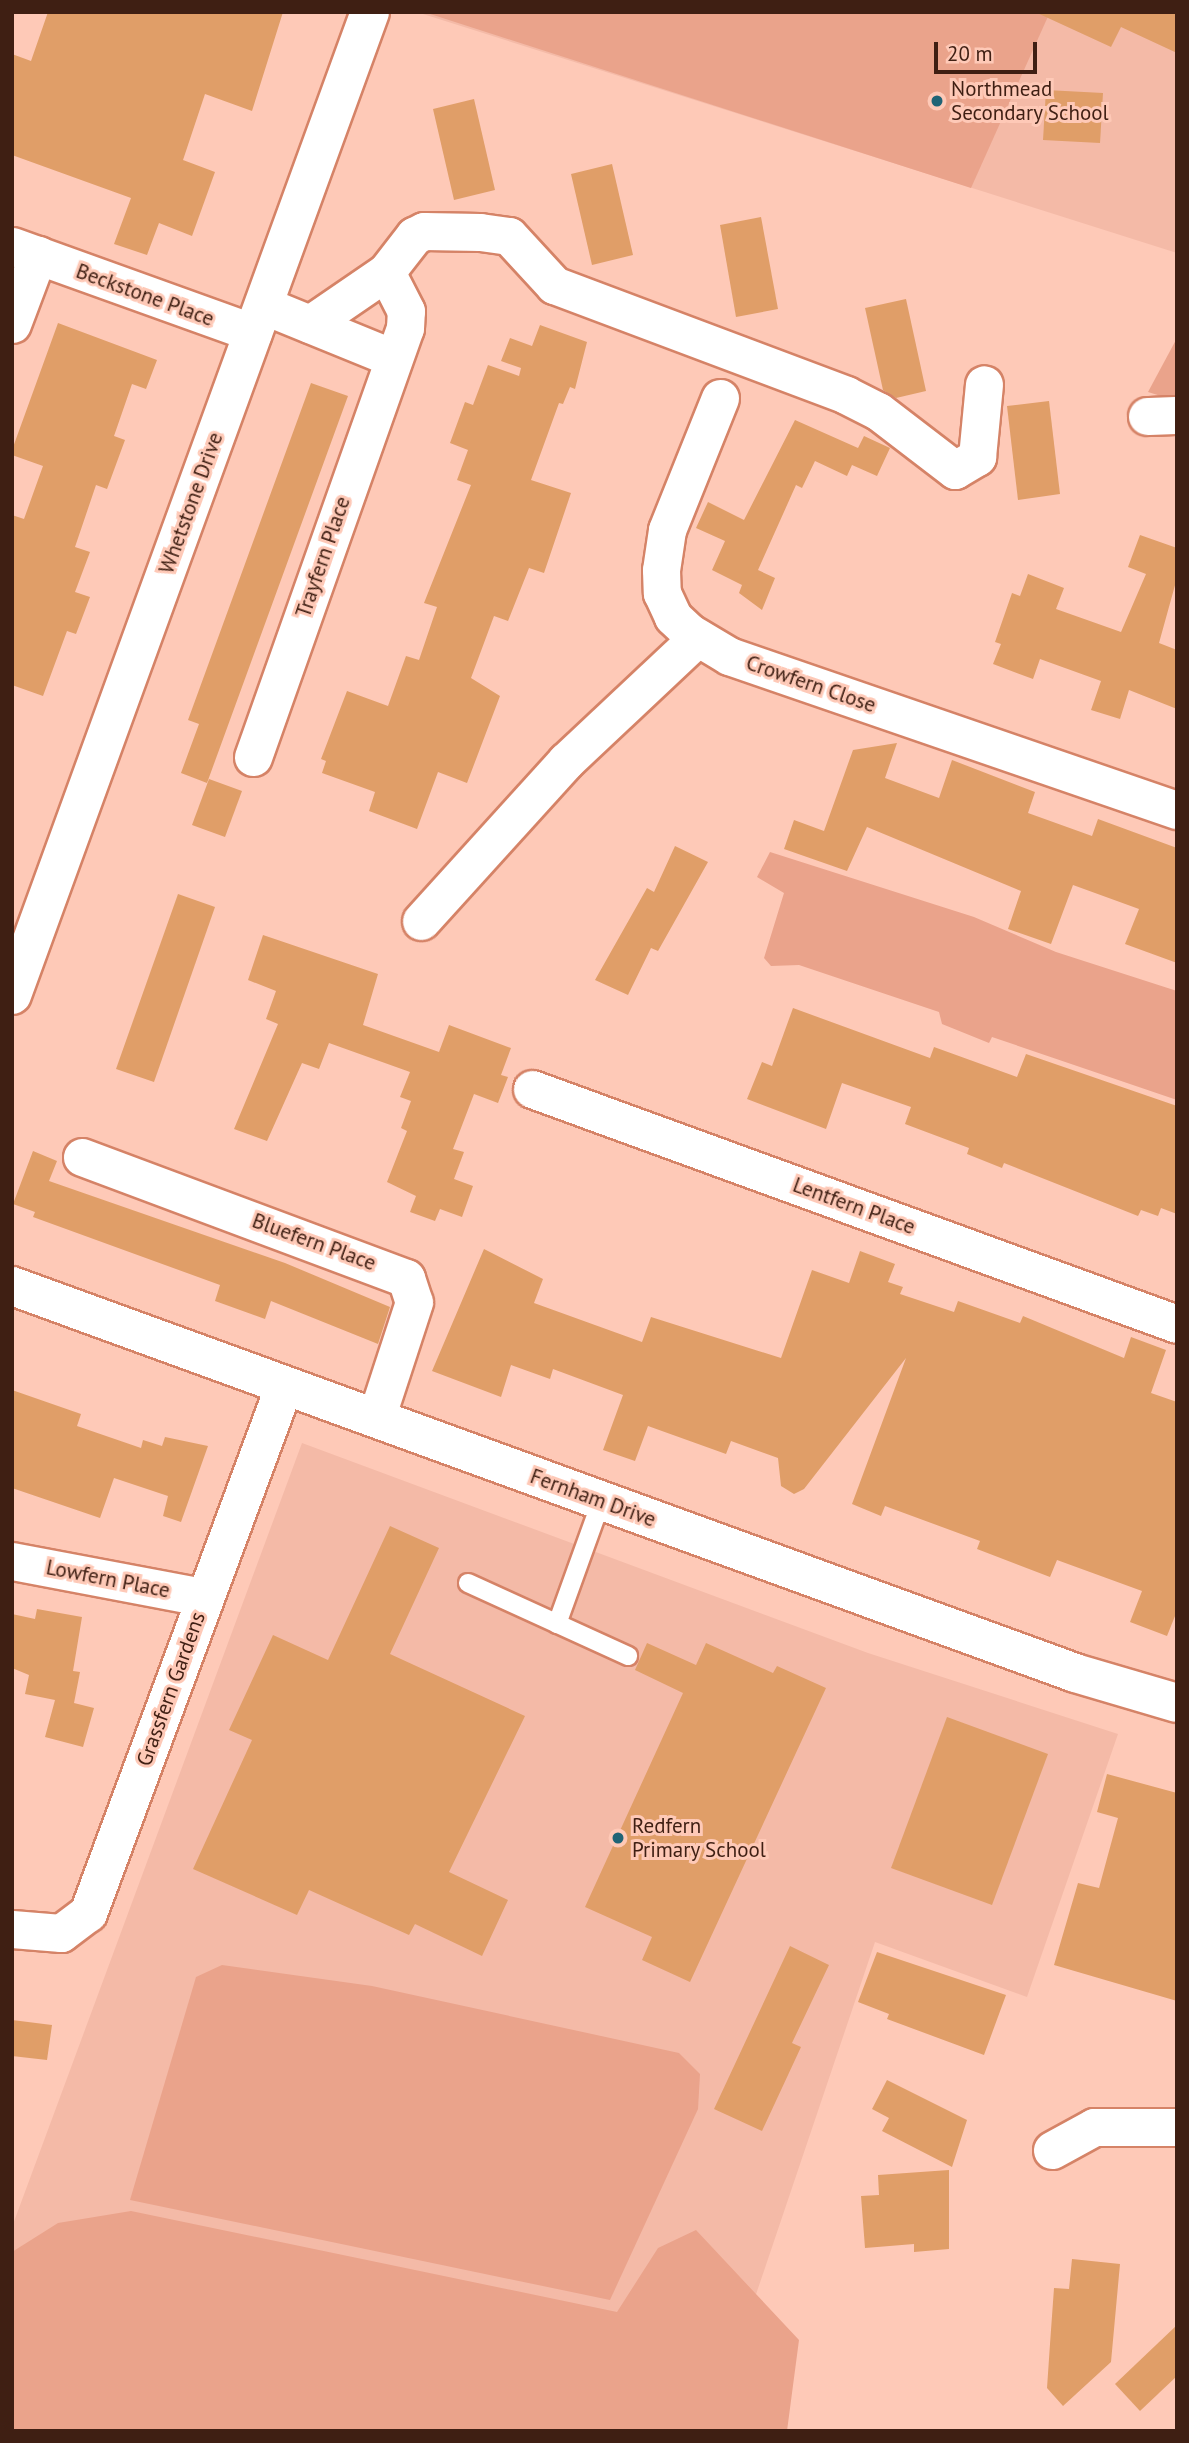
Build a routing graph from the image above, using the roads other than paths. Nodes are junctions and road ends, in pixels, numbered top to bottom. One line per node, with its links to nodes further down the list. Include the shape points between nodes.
1 (370, 12): 4 (street, Whetstone Drive)
2 (25, 251): 4 (street, Beckstone Place); 5 (street, Beckstone Place)
3 (386, 272): 6 (street); 7 (street, Trayfern Place, via 407,318); 8 (street, via 405,244 424,231 509,236 554,285 846,395 877,411 955,470 977,457)
4 (258, 319): 6 (street); 14 (street, Whetstone Drive)
5 (12, 324)
6 (310, 324): 7 (street)
7 (393, 358): 11 (street, Trayfern Place)
8 (984, 384)
9 (720, 398): 10 (street, Crowfern Close, via 667,530 661,570 662,593 673,617)
10 (697, 638): 12 (street, Crowfern Close, via 729,656); 13 (street, via 566,761)
11 (253, 757)
12 (1177, 810)
13 (421, 921)
14 (12, 995)
15 (532, 1089): 18 (street, Lentfern Place)
16 (82, 1157): 20 (street, Bluefern Place, via 406,1278 414,1303)
17 (12, 1286): 19 (street, Fernham Drive)
18 (1177, 1324)
19 (283, 1388): 20 (street, Fernham Drive); 24 (street, Grassfern Gardens)
20 (376, 1419): 21 (street, Fernham Drive)
21 (601, 1502): 25 (lane); 27 (street, Fernham Drive, via 1075,1673)
22 (12, 1561): 24 (street, Lowfern Place)
23 (468, 1583): 25 (lane)
24 (204, 1597): 28 (street, Grassfern Gardens, via 88,1913 61,1933)
25 (557, 1624): 26 (lane)
26 (628, 1656)
27 (1177, 1703)
28 (12, 1929)
29 (1177, 2127): 30 (street, via 1094,2127)
30 (1052, 2150)

